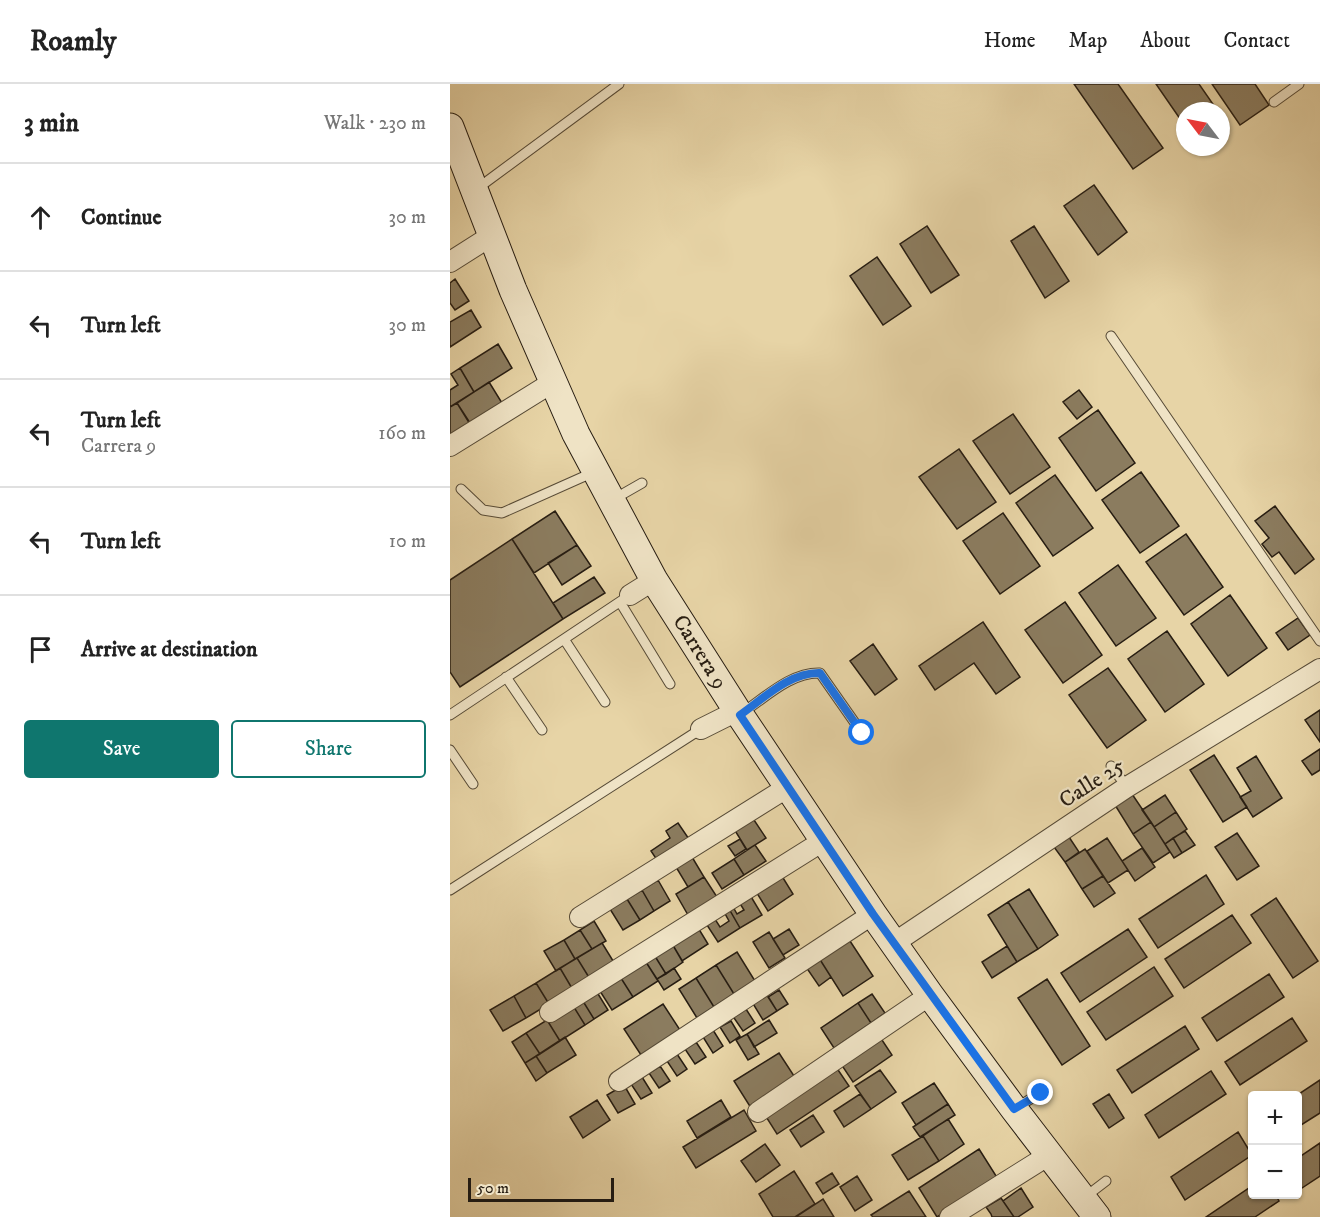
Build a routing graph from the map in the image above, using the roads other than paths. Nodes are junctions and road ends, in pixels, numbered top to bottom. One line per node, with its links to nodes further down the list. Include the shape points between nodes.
1 (620, 84): 5 (lane)
2 (1299, 84): 3 (lane)
3 (1274, 102)
4 (450, 127): 5 (main road, Carrera 9)
5 (474, 191): 6 (main road, Carrera 9)
6 (491, 236): 7 (street); 9 (main road, Carrera 9)
7 (450, 262)
8 (1112, 336): 18 (lane)
9 (553, 382): 10 (street); 11 (main road, Carrera 9)
10 (450, 446)
11 (595, 472): 13 (lane, via 502,513 483,510); 14 (main road, Carrera 9)
12 (642, 483): 14 (lane)
13 (461, 489)
14 (612, 500): 15 (main road, Carrera 9)
15 (654, 580): 16 (street); 23 (main road, Carrera 9)
16 (625, 598): 17 (lane); 21 (lane)
17 (564, 639): 20 (lane); 22 (lane)
18 (1320, 641)
19 (1320, 669): 32 (street, Calle 25)
20 (506, 677): 24 (lane); 26 (lane)
21 (670, 684)
22 (605, 702)
23 (738, 712): 25 (street); 27 (lane, via 791,680 807,673 820,673); 31 (main road, Carrera 9)
24 (450, 715)
25 (701, 729): 34 (lane)
26 (542, 730)
27 (862, 733)
28 (450, 750): 30 (lane)
29 (1111, 766): 32 (lane)
30 (473, 784)
31 (788, 787): 33 (main road, Carrera 9); 36 (street)
32 (1127, 787): 37 (street, Calle 25)
33 (823, 841): 35 (main road, Carrera 9); 39 (street)
34 (450, 890)
35 (873, 914): 37 (main road, Carrera 9); 40 (street)
36 (580, 917)
37 (894, 943): 38 (main road, Carrera 9)
38 (930, 995): 42 (main road, Carrera 9); 43 (street)
39 (550, 1012)
40 (619, 1081)
41 (1041, 1093): 42 (lane)
42 (1014, 1109): 44 (main road, Carrera 9)
43 (758, 1112)
44 (1049, 1155): 46 (main road, Carrera 9); 47 (street)
45 (1106, 1181): 46 (lane)
46 (1090, 1208)
47 (950, 1217)

